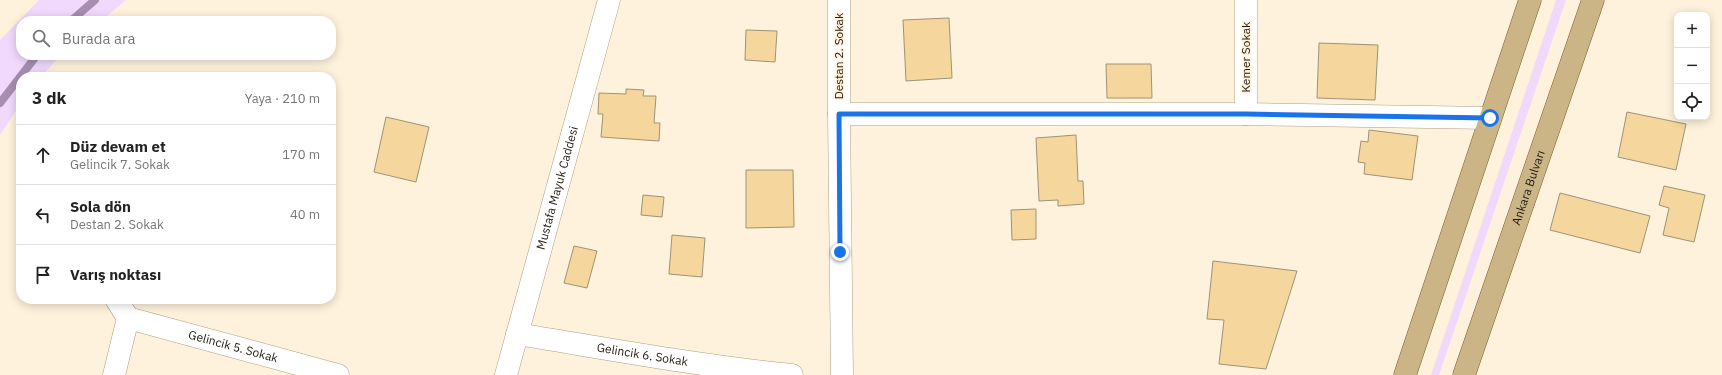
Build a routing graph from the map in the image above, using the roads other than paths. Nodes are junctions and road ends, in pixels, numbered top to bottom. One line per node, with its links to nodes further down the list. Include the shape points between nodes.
1 (609, 0): 11 (street, Mustafa Mayuk Caddesi)
2 (839, 0): 6 (street, Destan 2. Sokak)
3 (1246, 0): 7 (street, Kemer Sokak)
4 (1530, 0): 8 (main road)
5 (1592, 0): 18 (main road, Ankara Bulvarı)
6 (839, 114): 7 (street); 16 (street, Destan 2. Sokak)
7 (1246, 114): 8 (street)
8 (1490, 118): 17 (main road)
9 (119, 304): 10 (street)
10 (128, 318): 12 (street); 13 (street, Gelincik 5. Sokak)
11 (517, 334): 14 (street, Mustafa Mayuk Caddesi); 15 (street, Gelincik 6. Sokak, via 714,366)
12 (114, 375)
13 (338, 375)
14 (506, 375)
15 (792, 375)
16 (842, 375)
17 (1405, 375)
18 (1464, 375)

